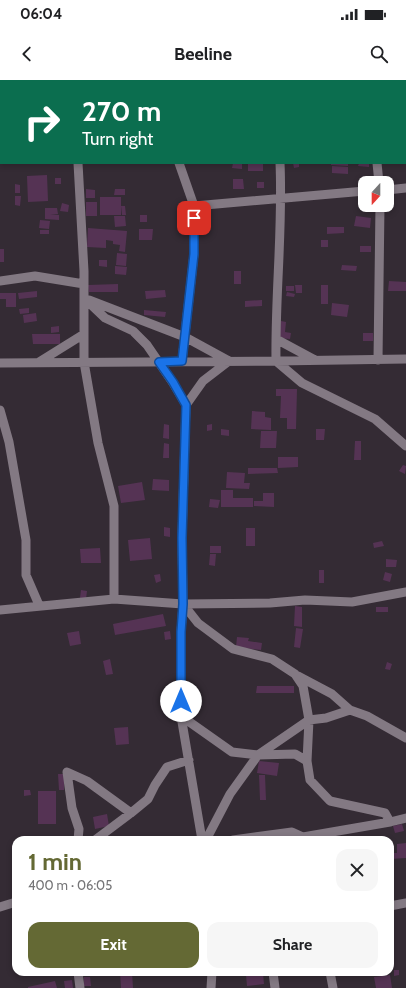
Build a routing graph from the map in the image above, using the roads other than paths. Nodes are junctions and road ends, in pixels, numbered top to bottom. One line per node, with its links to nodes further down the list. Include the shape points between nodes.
1 (78, 164): 13 (street)
2 (179, 164): 10 (street)
3 (280, 164): 9 (street)
4 (377, 164): 5 (street)
5 (378, 176)
6 (406, 188): 7 (street)
7 (394, 189)
8 (358, 192): 9 (street)
9 (281, 197): 10 (street); 17 (street)
10 (194, 206): 16 (street, via 194,254)
11 (380, 212): 19 (street)
12 (0, 281): 13 (street, via 35,276)
13 (84, 284): 14 (street)
14 (84, 298): 15 (street); 16 (street); 26 (street, via 105,318 133,331)
15 (84, 334): 24 (street); 25 (street)
16 (185, 337): 20 (street); 21 (street)
17 (276, 339): 22 (street); 23 (street)
18 (406, 359): 19 (street)
19 (378, 360): 23 (street)
20 (182, 361): 21 (street); 26 (street)
21 (229, 361): 22 (street); 28 (street, via 203,381)
22 (276, 361): 23 (street); 30 (street, via 302,383 375,419)
23 (316, 361)
24 (40, 362): 25 (street); 27 (street)
25 (84, 362): 26 (street); 32 (street, via 98,443 114,506)
26 (159, 362): 28 (street)
27 (0, 363)
28 (186, 405): 33 (street)
29 (0, 410): 34 (street, via 26,540 26,575)
30 (406, 446)
31 (406, 592): 33 (street, via 352,602 305,600)
32 (114, 599): 33 (street); 34 (street)
33 (183, 604): 36 (street, via 198,623 233,649 272,659); 38 (street)
34 (39, 605): 35 (street)
35 (0, 610)
36 (295, 674): 37 (street, via 332,694); 39 (street, via 303,686)
37 (350, 710): 39 (street, via 326,718); 40 (street, via 367,716)
38 (181, 716): 41 (street, via 232,752); 42 (street)
39 (309, 720): 41 (street); 43 (street)
40 (406, 738)
41 (258, 755): 43 (street, via 295,754); 50 (street, via 230,794)
42 (189, 760): 44 (street, via 167,767 148,799); 49 (street)
43 (307, 761): 46 (street, via 310,780 330,801 385,813)
44 (131, 813): 47 (street, via 87,780 67,772); 48 (street)
45 (406, 818): 46 (street)
46 (390, 822): 53 (street)
47 (78, 836)
48 (100, 836)
49 (201, 836)
50 (208, 836)
51 (262, 836): 52 (street, via 292,832)
52 (299, 836)
53 (314, 836)
54 (12, 903): 57 (street)
55 (406, 903): 56 (street)
56 (394, 905)
57 (0, 907)
58 (78, 976): 62 (street)
59 (212, 976): 63 (street)
60 (274, 976): 64 (street)
61 (331, 976): 65 (street)
62 (80, 988)
63 (210, 988)
64 (275, 988)
65 (333, 988)

